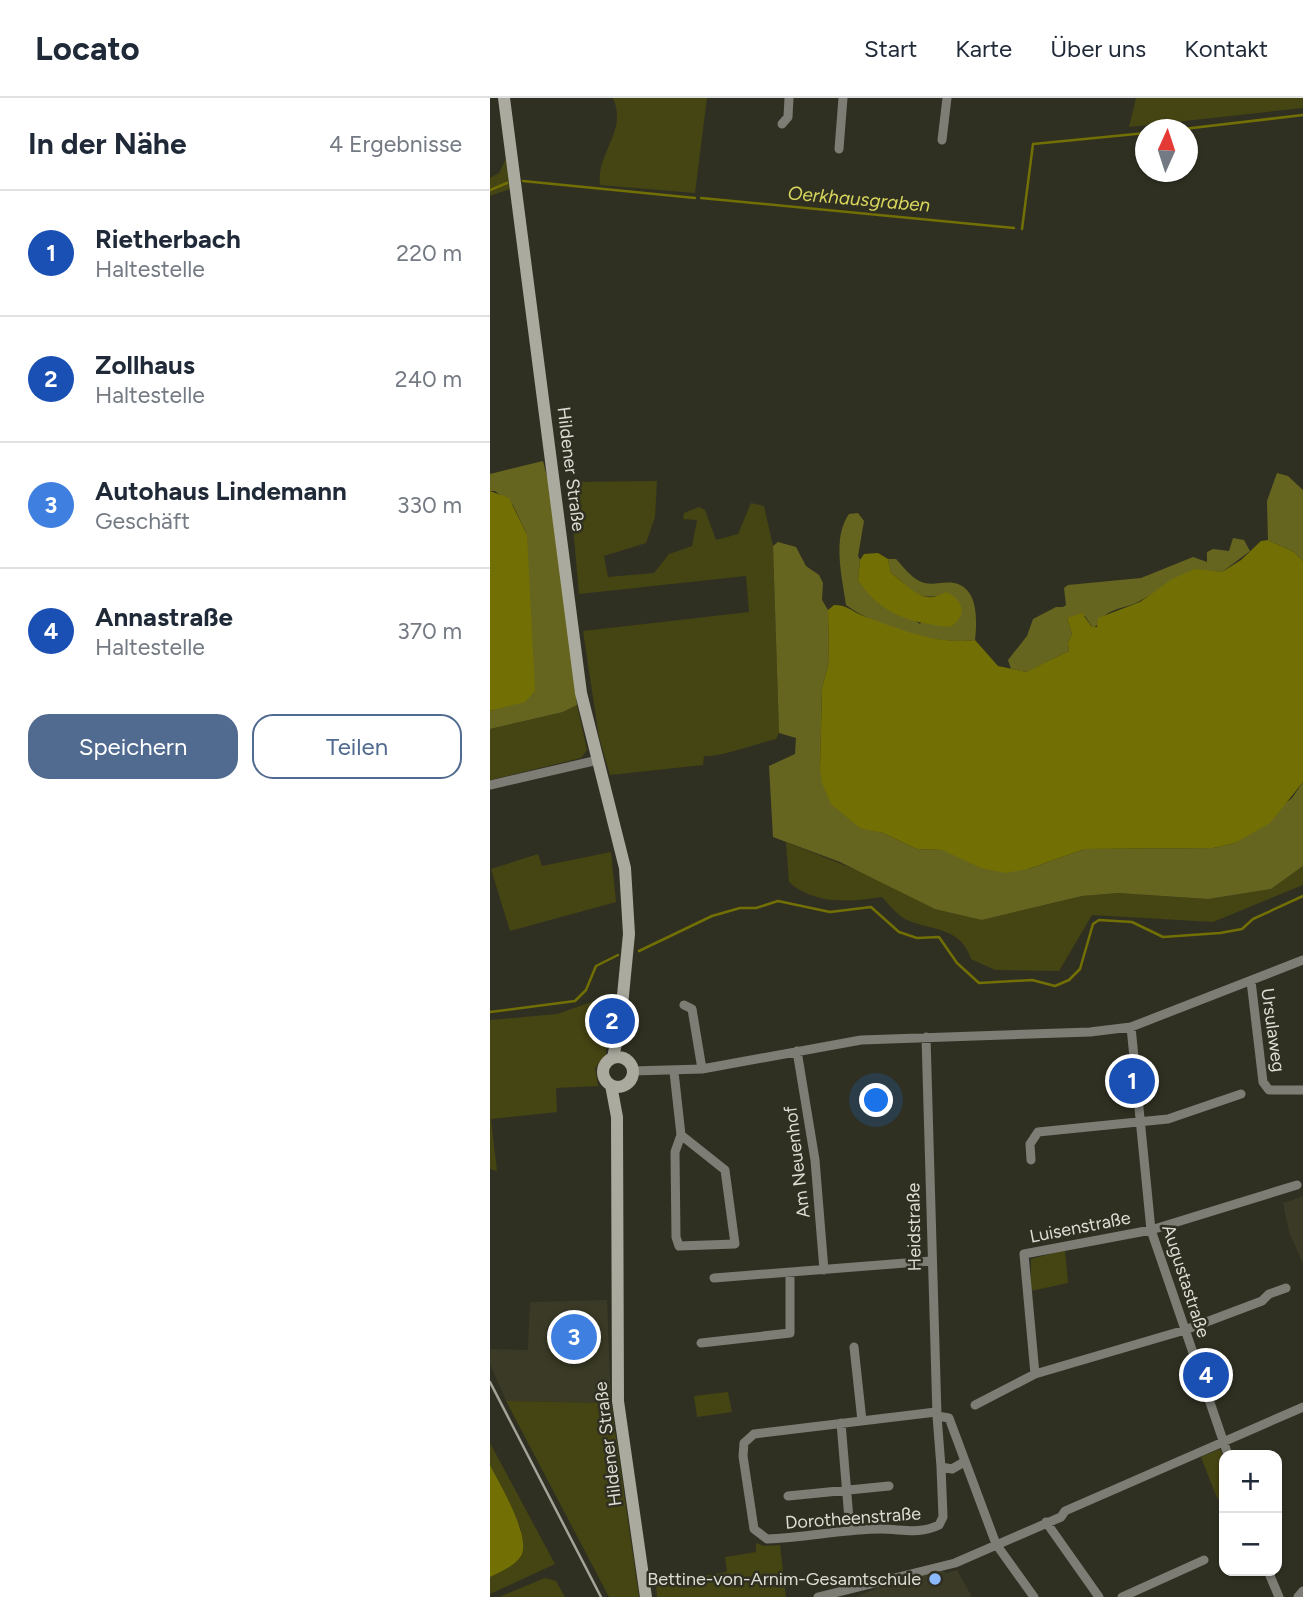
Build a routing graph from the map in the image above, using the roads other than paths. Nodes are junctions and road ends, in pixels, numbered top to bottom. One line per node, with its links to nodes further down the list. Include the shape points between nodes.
1 (504, 98): 8 (main road, Hildener Straße, via 581,693)
2 (789, 98): 5 (street, via 788,117)
3 (843, 98): 7 (street)
4 (947, 98): 6 (street)
5 (782, 124)
6 (942, 140)
7 (839, 149)
8 (598, 760): 9 (street); 16 (main road, Hildener Straße, via 625,868 629,934)
9 (490, 785)
10 (1303, 960): 11 (street)
11 (1251, 981): 13 (street); 21 (street, Ursulaweg, via 1263,1082 1277,1092)
12 (684, 1004): 17 (street, via 692,1009)
13 (1131, 1027): 14 (street); 23 (street, Augustastraße)
14 (926, 1037): 15 (street, via 861,1040); 28 (street, Heidstraße)
15 (797, 1051): 17 (street); 29 (street, Am Neuenhof, via 815,1160)
16 (619, 1058): 18 (main road); 20 (main road, via 603,1067 603,1074)
17 (702, 1069): 19 (street)
18 (632, 1071): 19 (street); 20 (main road, via 628,1083)
19 (674, 1072): 24 (street)
20 (617, 1085): 55 (main road, Hildener Straße, via 618,1401)
21 (1303, 1090)
22 (1241, 1094): 23 (street, via 1168,1119)
23 (1140, 1123): 25 (street, via 1038,1132 1030,1144); 27 (street, Augustastraße)
24 (681, 1135): 24 (street, via 675,1152 679,1246 734,1244 725,1170)
25 (1031, 1160)
26 (1297, 1185): 27 (street, Luisenstraße)
27 (1152, 1230): 33 (street, Augustastraße); 36 (street, Luisenstraße, via 1024,1254)
28 (931, 1261): 29 (street); 39 (street, Heidstraße)
29 (824, 1270): 30 (street)
30 (790, 1273): 31 (street); 34 (street, via 790,1333)
31 (714, 1278)
32 (1286, 1288): 33 (street)
33 (1185, 1330): 36 (street); 42 (street, Augustastraße)
34 (701, 1343)
35 (853, 1347): 40 (street)
36 (1035, 1374): 37 (street)
37 (975, 1405)
38 (1303, 1407): 42 (street)
39 (936, 1414): 40 (street, Dorotheenstraße); 44 (street, via 949,1418); 45 (street, Heidstraße)
40 (862, 1421): 41 (street, Dorotheenstraße)
41 (841, 1423): 47 (street); 50 (street, Dorotheenstraße, via 754,1434 744,1443 743,1456 754,1529 760,1536)
42 (1224, 1442): 43 (street, Augustastraße); 49 (street)
43 (1226, 1450)
44 (964, 1462): 45 (street, via 952,1469); 51 (street)
45 (941, 1467): 50 (street, Dorotheenstraße, via 943,1513 939,1525 905,1532)
46 (890, 1486): 47 (street)
47 (846, 1490): 48 (street); 50 (street)
48 (788, 1496)
49 (1046, 1522): 51 (street); 58 (street)
50 (850, 1531)
51 (996, 1544): 56 (street, via 955,1563); 57 (street)
52 (1204, 1560): 59 (street)
53 (1270, 1576): 60 (street)
54 (1303, 1591): 61 (street)
55 (646, 1597)
56 (818, 1597)
57 (1034, 1597)
58 (1099, 1597)
59 (1122, 1597)
60 (1279, 1597)
61 (1298, 1597)

